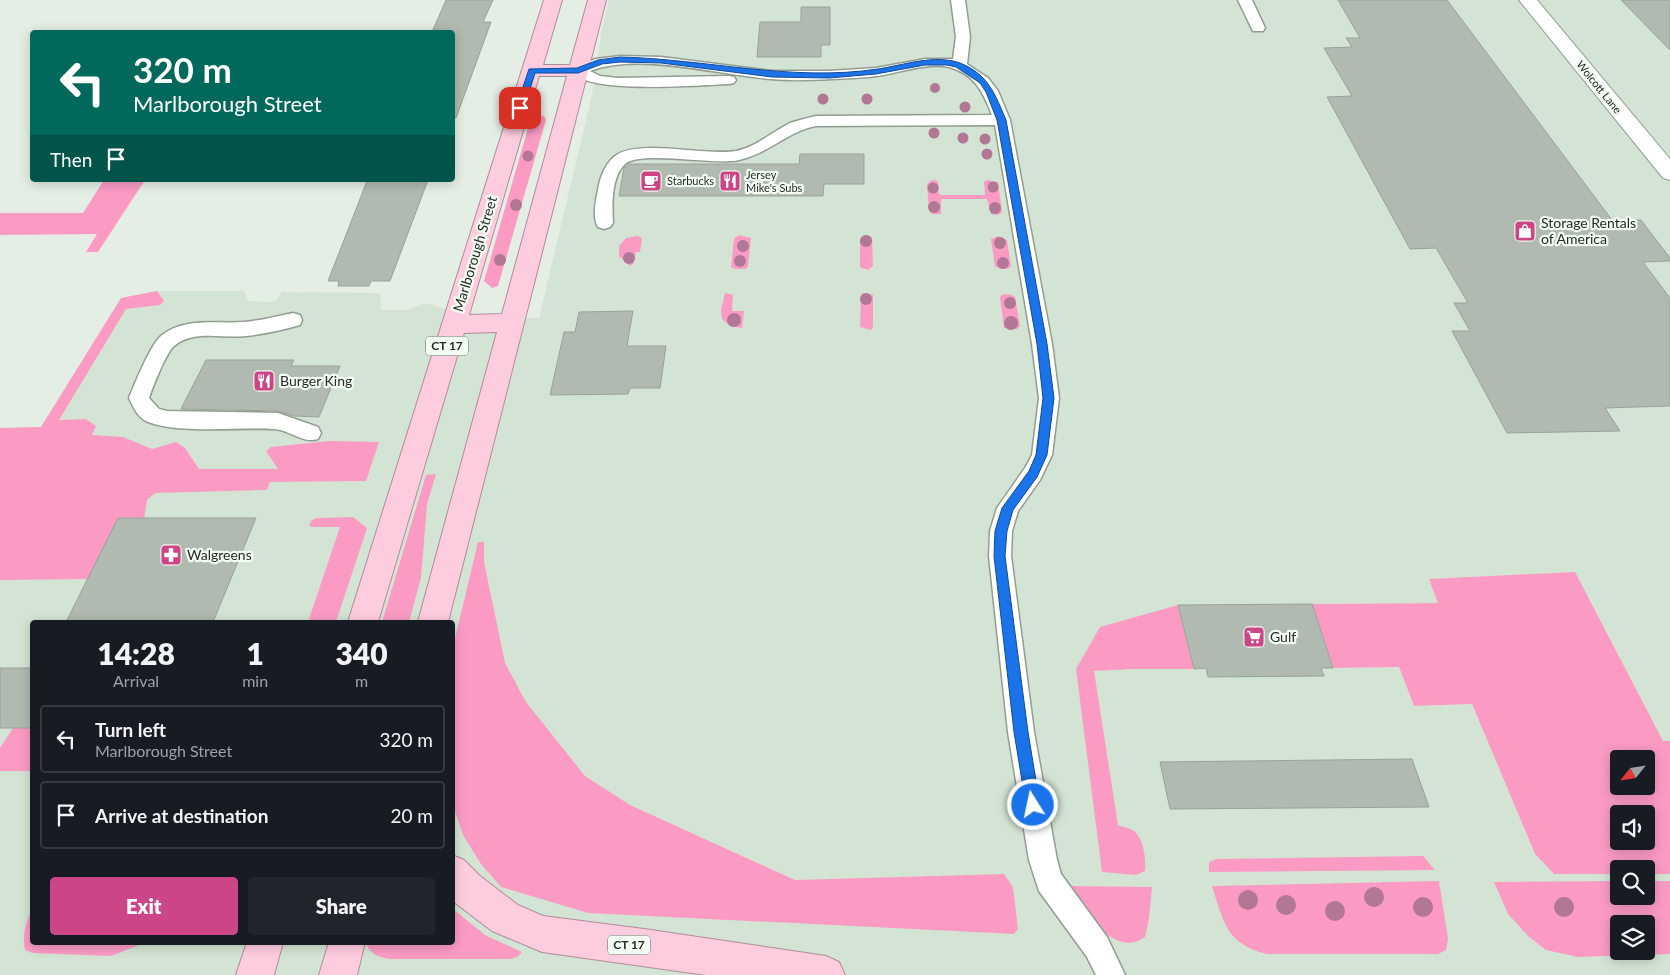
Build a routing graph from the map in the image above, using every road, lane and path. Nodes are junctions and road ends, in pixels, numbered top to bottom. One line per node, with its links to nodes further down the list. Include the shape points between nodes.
1 (553, 0): 8 (highway, Marlborough Street / CT 17)
2 (596, 0): 9 (highway)
3 (958, 0): 7 (lane, via 963,37)
4 (1245, 0): 6 (lane)
5 (1528, 0): 12 (street, Wolcott Lane)
6 (1258, 28)
7 (959, 66): 10 (lane, via 935,62 862,73); 11 (lane, via 983,81)
8 (532, 70): 9 (highway); 16 (highway, Marlborough Street / CT 17)
9 (578, 71): 10 (lane, via 597,80 618,82 736,80); 10 (lane, via 601,62 640,60); 15 (highway)
10 (772, 75)
11 (1002, 120): 13 (lane, via 816,121 794,126 767,145 740,155 722,158 690,155 625,157 616,162 612,170 603,208); 26 (lane, via 1049,398 1042,455 1033,474 1008,508 1001,531 1000,556 1021,732 1049,881 1097,947)
12 (1670, 174)
13 (604, 222)
14 (293, 320): 17 (lane, via 245,329 198,329 179,334 166,342 139,398 152,416 278,421)
15 (513, 323): 16 (highway); 19 (highway)
16 (454, 324): 18 (highway, Marlborough Street / CT 17)
17 (311, 433)
18 (364, 620)
19 (434, 620)
20 (455, 875): 25 (highway, CT 17, via 467,889 505,918 542,934)
21 (264, 945): 23 (highway)
22 (346, 945): 24 (highway)
23 (255, 975)
24 (338, 975)
25 (826, 975)
26 (1111, 975)

